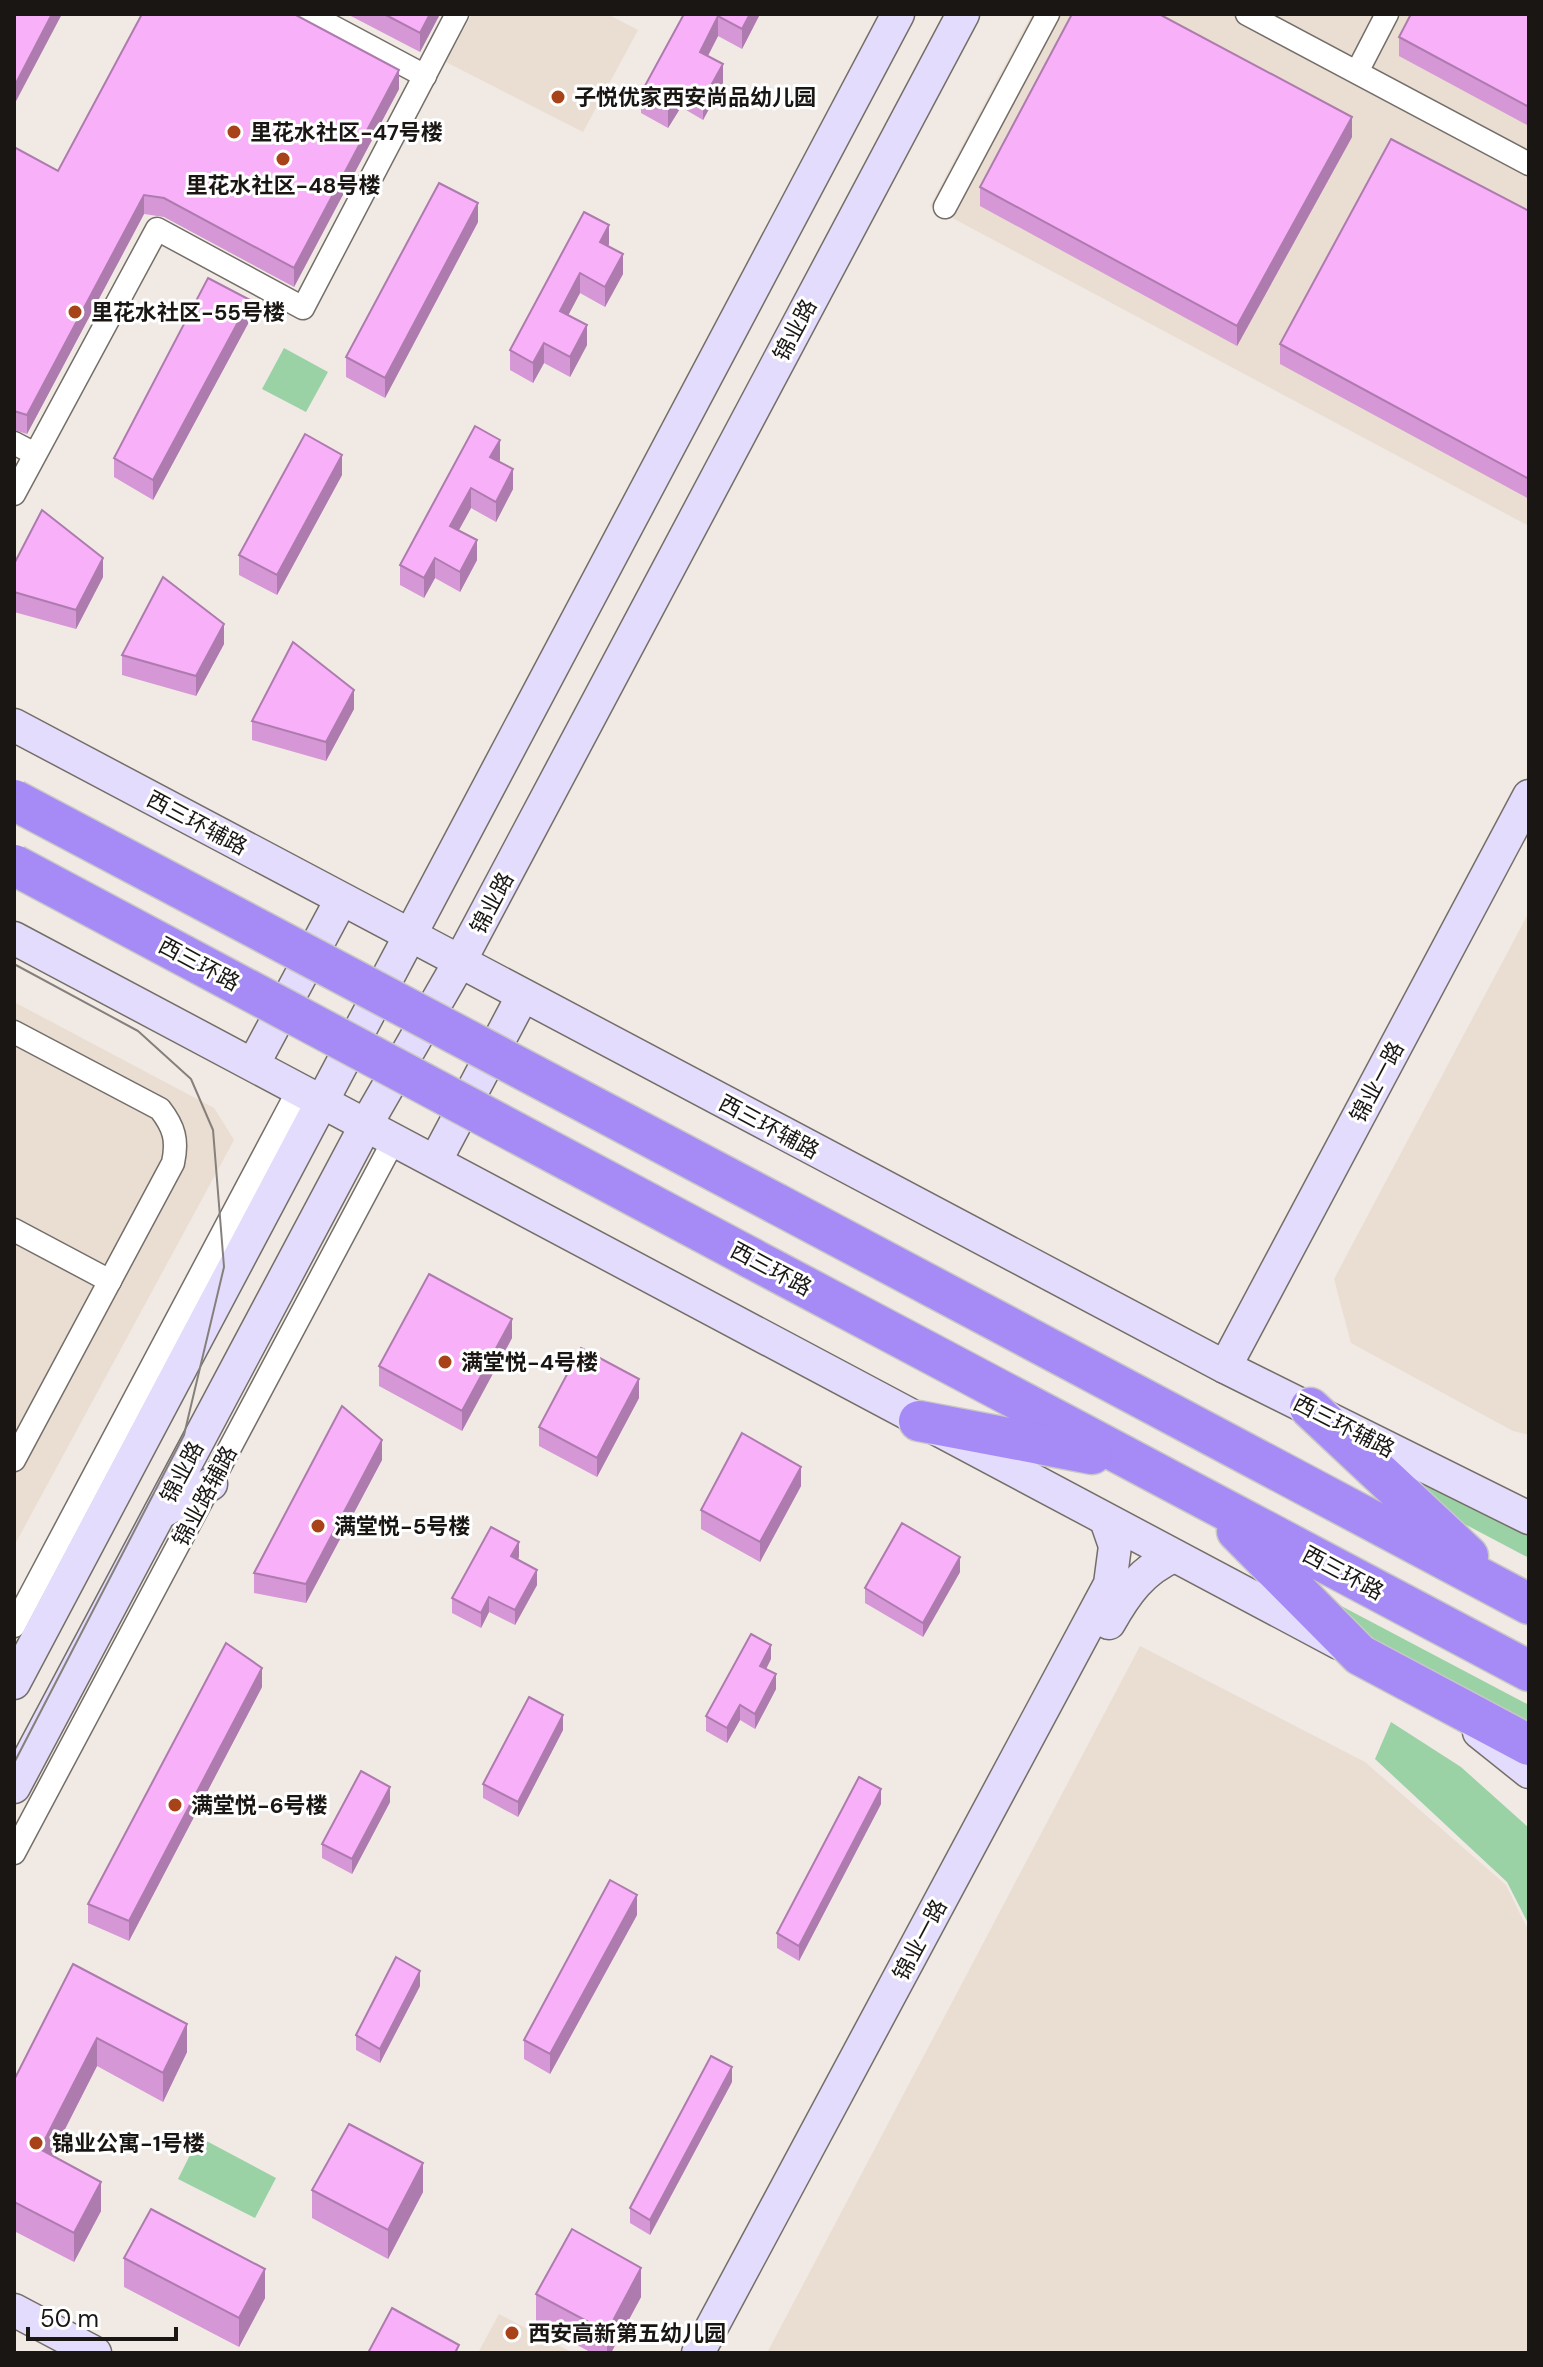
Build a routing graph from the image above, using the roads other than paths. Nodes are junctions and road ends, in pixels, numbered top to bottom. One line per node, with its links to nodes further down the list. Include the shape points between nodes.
1 (309, 14): 9 (street)
2 (457, 14): 9 (street)
3 (898, 14): 21 (main road)
4 (963, 14): 23 (main road, 锦业路)
5 (1048, 14): 11 (street)
6 (1247, 14): 8 (street)
7 (1387, 14): 8 (street)
8 (1357, 72): 10 (street)
9 (425, 76): 13 (street, via 303,308 157,229)
10 (1529, 164)
11 (945, 207)
12 (14, 443): 13 (street)
13 (35, 454): 14 (street)
14 (14, 494)
15 (14, 725): 20 (main road, 西三环辅路)
16 (1529, 796): 33 (main road, 锦业一路)
17 (14, 800): 44 (highway, bridge)
18 (1529, 834): 33 (main road, 锦业一路)
19 (14, 865): 37 (highway, 西三环路, bridge)
20 (341, 900): 21 (main road, 西三环辅路); 26 (main road)
21 (408, 936): 23 (main road, 西三环辅路); 27 (main road)
22 (14, 938): 26 (main road)
23 (459, 963): 24 (main road, 西三环辅路); 28 (main road, 锦业路)
24 (522, 997): 30 (main road); 33 (main road, 西三环辅路)
25 (14, 1032): 32 (street, via 160,1109 170,1122 178,1143 173,1163)
26 (254, 1063): 27 (main road)
27 (312, 1094): 28 (main road); 45 (main road); 46 (street)
28 (367, 1123): 29 (main road); 40 (main road, 锦业路)
29 (395, 1138): 30 (main road); 38 (street, 锦业路辅路)
30 (436, 1160): 35 (main road)
31 (14, 1230): 32 (street)
32 (110, 1281): 36 (street)
33 (1233, 1372): 34 (main road, 西三环辅路)
34 (1310, 1408): 41 (main road, 西三环辅路); 44 (highway)
35 (919, 1421): 37 (highway); 42 (main road)
36 (14, 1460)
37 (1133, 1462): 39 (highway, 西三环路)
38 (211, 1484): 40 (main road); 54 (street, 锦业路辅路)
39 (1209, 1502): 47 (highway); 48 (highway, 西三环路)
40 (160, 1513): 53 (main road, 锦业路)
41 (1529, 1518)
42 (1106, 1520): 43 (main road); 59 (main road, 锦业一路, via 1115,1546 1110,1584)
43 (1174, 1556): 47 (main road); 60 (main road, 锦业一路, via 1153,1565 1126,1593)
44 (1517, 1598)
45 (55, 1606): 46 (street); 49 (main road)
46 (17, 1615)
47 (1360, 1655): 50 (highway)
48 (1529, 1671)
49 (14, 1683)
50 (1423, 1688): 51 (highway); 52 (main road)
51 (1529, 1745)
52 (1529, 1772)
53 (14, 1787)
54 (14, 1853)
55 (14, 2310): 58 (main road)
56 (14, 2334): 57 (main road)
57 (50, 2353)
58 (95, 2353)
59 (698, 2353)
60 (720, 2353)

